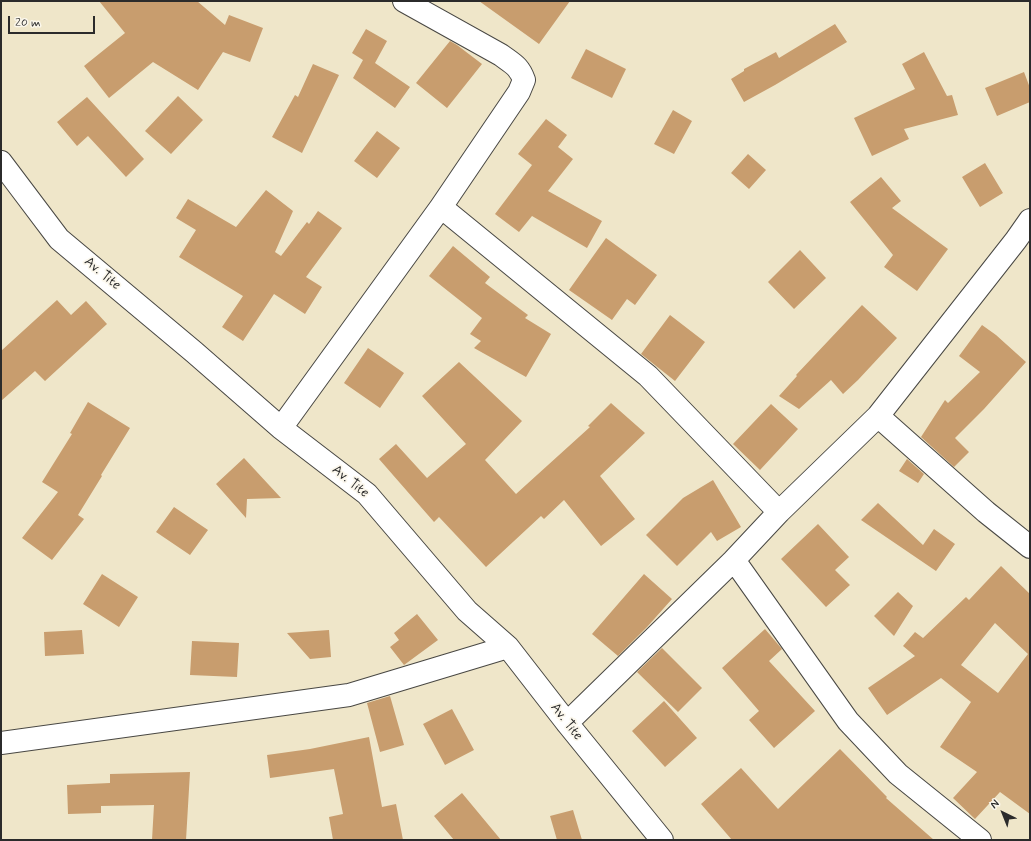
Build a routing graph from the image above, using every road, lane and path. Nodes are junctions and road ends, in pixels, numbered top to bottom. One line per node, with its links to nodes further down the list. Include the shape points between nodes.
1 (404, 1): 3 (street, via 501,55 521,71 524,80 519,92)
2 (1, 162): 6 (street, Av. Tite, via 59,239)
3 (441, 207): 6 (street); 7 (street, via 648,376)
4 (1030, 220): 5 (street)
5 (878, 416): 7 (street); 8 (street, via 986,512)
6 (282, 428): 10 (street, Av. Tite, via 367,494 467,611)
7 (779, 512): 9 (street)
8 (1030, 547)
9 (734, 560): 11 (street); 14 (street, via 848,721 898,774)
10 (508, 647): 11 (street, Av. Tite); 12 (street, via 349,694)
11 (567, 724): 13 (street, Av. Tite)
12 (1, 743)
13 (657, 839)
14 (980, 840)

